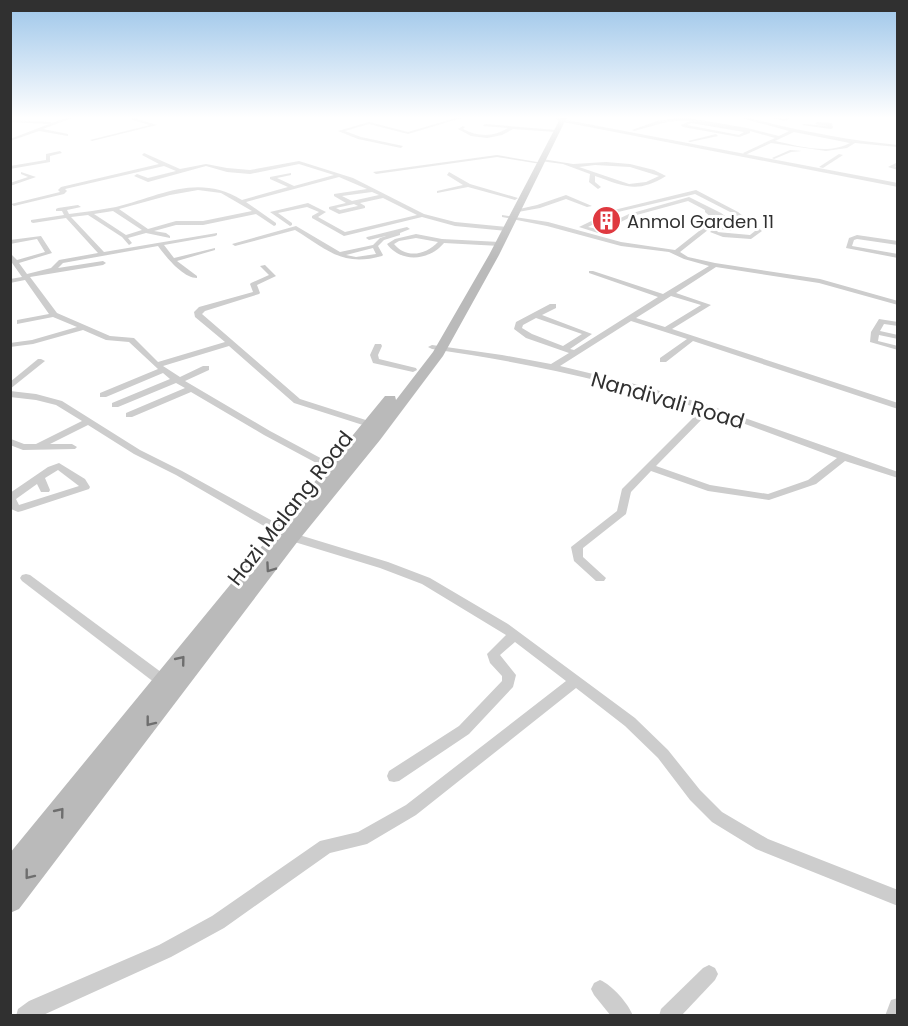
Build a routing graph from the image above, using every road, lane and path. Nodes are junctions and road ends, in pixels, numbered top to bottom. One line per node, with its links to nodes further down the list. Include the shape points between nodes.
1 (27, 165): 18 (street)
2 (161, 165): 42 (street)
3 (167, 165): 20 (street)
4 (233, 165): 19 (street)
5 (242, 165): 21 (street, via 248,166)
6 (284, 165): 21 (street)
7 (307, 165): 26 (street)
8 (430, 165): 22 (street)
9 (537, 165): 61 (main road, Hazi Malang Road)
10 (562, 165): 16 (street)
11 (581, 165): 16 (street)
12 (631, 165): 27 (street, via 663,176 633,187)
13 (801, 165): 30 (street)
14 (810, 165): 17 (street)
15 (825, 165): 17 (street)
16 (571, 166): 27 (street)
17 (821, 167): 30 (street)
18 (10, 168)
19 (220, 168): 20 (street, via 204,165); 21 (street)
20 (181, 170): 28 (street, via 148,180)
21 (234, 171)
22 (376, 172)
23 (23, 173): 31 (street, via 33,177)
24 (289, 174): 33 (street, via 272,178)
25 (450, 174): 29 (street)
26 (340, 175): 33 (street); 34 (street)
27 (598, 175): 32 (street, via 592,182)
28 (137, 176)
29 (468, 184): 35 (street); 61 (street)
30 (897, 184)
31 (10, 185)
32 (598, 187)
33 (294, 188): 40 (street)
34 (372, 190): 37 (street); 37 (street, via 336,195 352,202)
35 (439, 192)
36 (682, 194): 41 (street); 49 (street, via 699,192); 63 (street, via 616,210 582,227 597,231)
37 (383, 195): 53 (street)
38 (591, 198): 39 (street)
39 (578, 201): 43 (street); 61 (street, via 566,197)
40 (242, 202): 46 (street, via 222,191 199,188); 48 (street)
41 (686, 202): 52 (street); 63 (street, via 630,217)
42 (12, 203): 47 (street, via 18,209)
43 (589, 206)
44 (78, 207): 45 (street)
45 (64, 209): 50 (street); 54 (street)
46 (114, 209): 51 (street); 65 (street)
47 (10, 211)
48 (256, 212): 57 (street); 65 (street, via 203,223 176,223)
49 (734, 212): 60 (street, via 719,214); 62 (street, via 759,231 751,237 713,233)
50 (43, 213)
51 (88, 213): 54 (street); 67 (street)
52 (712, 213): 59 (street); 60 (street)
53 (422, 215): 56 (street); 61 (street, via 455,224)
54 (67, 216): 55 (street); 81 (street)
55 (33, 221)
56 (393, 222): 58 (street, via 344,234 314,218 323,212 308,205 273,212); 64 (street)
57 (274, 224)
58 (290, 224)
59 (711, 225): 62 (street); 80 (street)
60 (735, 225): 62 (street, via 730,230)
61 (504, 226): 64 (street); 70 (street); 71 (street); 76 (street); 111 (main road, Hazi Malang Road)
62 (720, 227)
63 (610, 228): 70 (street)
64 (409, 230): 69 (street); 77 (street, via 382,238)
65 (149, 232): 67 (street); 68 (street)
66 (215, 234): 74 (street)
67 (125, 237): 78 (street)
68 (168, 237)
69 (369, 238)
70 (597, 238): 80 (street)
71 (442, 241): 71 (street, via 416,236 392,242 390,246 399,253 415,255 432,252)
72 (10, 242): 85 (street, via 39,237 49,253)
73 (897, 243): 83 (street, via 856,237 848,247)
74 (160, 244): 78 (street); 84 (street)
75 (235, 244): 82 (street, via 296,228)
76 (465, 245)
77 (375, 246): 82 (street); 82 (street, via 380,255 364,260)
78 (132, 248): 81 (street)
79 (213, 249): 84 (street)
80 (676, 252): 87 (street)
81 (102, 253): 89 (street, via 60,261)
82 (338, 255)
83 (897, 256)
84 (172, 260): 92 (street)
85 (13, 262): 91 (street)
86 (103, 263): 89 (street)
87 (715, 265): 94 (street); 95 (street, via 810,279)
88 (263, 266): 107 (street, via 273,276 253,284 257,293 198,312)
89 (53, 270): 91 (street)
90 (591, 272): 94 (street)
91 (26, 277): 93 (street); 97 (street)
92 (195, 277)
93 (10, 281)
94 (667, 295): 99 (street); 103 (street, via 707,305)
95 (897, 303)
96 (553, 306): 98 (street)
97 (54, 315): 100 (street); 102 (street)
98 (536, 315): 113 (street, via 518,328); 113 (street, via 588,334)
99 (630, 318): 103 (street); 114 (street)
100 (20, 322)
101 (897, 324): 104 (street, via 881,322)
102 (82, 328): 108 (street); 117 (street, via 113,339 131,340)
103 (667, 329): 106 (street)
104 (876, 332): 105 (street); 112 (street, via 875,344)
105 (897, 337)
106 (692, 339): 110 (street); 115 (street); 127 (street)
107 (230, 343): 117 (street); 131 (street, via 297,401)
108 (10, 345)
109 (378, 346): 120 (street, via 376,362)
110 (709, 347)
111 (437, 348): 119 (street, Nandivali Road); 120 (main road, Hazi Malang Road); 137 (main road, Hazi Malang Road)
112 (897, 348)
113 (564, 349): 114 (street)
114 (575, 353): 119 (street)
115 (663, 360)
116 (41, 361): 121 (street)
117 (160, 367): 122 (street); 125 (street)
118 (206, 368): 122 (street)
119 (551, 368): 128 (street, Nandivali Road)
120 (413, 370): 131 (main road, Hazi Malang Road)
121 (15, 379): 124 (street)
122 (178, 380): 123 (street); 126 (street)
123 (192, 388): 129 (street); 137 (street)
124 (12, 394): 130 (street, via 59,403)
125 (103, 395)
126 (115, 405)
127 (897, 406)
128 (708, 408): 135 (street, Nandivali Road); 136 (street)
129 (129, 414)
130 (87, 422): 133 (street); 142 (street)
131 (369, 424): 137 (main road, Hazi Malang Road)
132 (11, 442): 133 (street)
133 (35, 447): 134 (street)
134 (72, 447)
135 (843, 458): 136 (street, via 812,482 769,497 708,488); 138 (street, Nandivali Road)
136 (651, 467): 144 (street, via 626,491 622,512 578,547 578,558)
137 (338, 471): 142 (main road, Hazi Malang Road)
138 (895, 472)
139 (39, 477): 140 (street); 141 (street); 141 (street, via 61,466 85,487 20,509)
140 (45, 490)
141 (11, 496)
142 (286, 534): 145 (street, via 426,581); 147 (main road, Hazi Malang Road, one-way to 142); 151 (main road, Hazi Malang Road, one-way to 151, via 264,576)
143 (26, 578): 147 (street)
144 (600, 578)
145 (515, 635): 146 (street); 148 (street, via 493,654 509,675 508,683 464,730)
146 (576, 681): 150 (street, via 630,722 717,817 762,844); 155 (street, via 411,810 361,839 326,846 218,922 165,951)
147 (164, 682): 149 (main road, Hazi Malang Road, one-way to 147)
148 (394, 777)
149 (10, 874)
150 (897, 898)
151 (10, 900)
152 (709, 974): 157 (street)
153 (600, 989): 156 (street)
154 (897, 1007): 158 (street)
155 (25, 1016)
156 (624, 1016)
157 (668, 1016)
158 (894, 1016)

